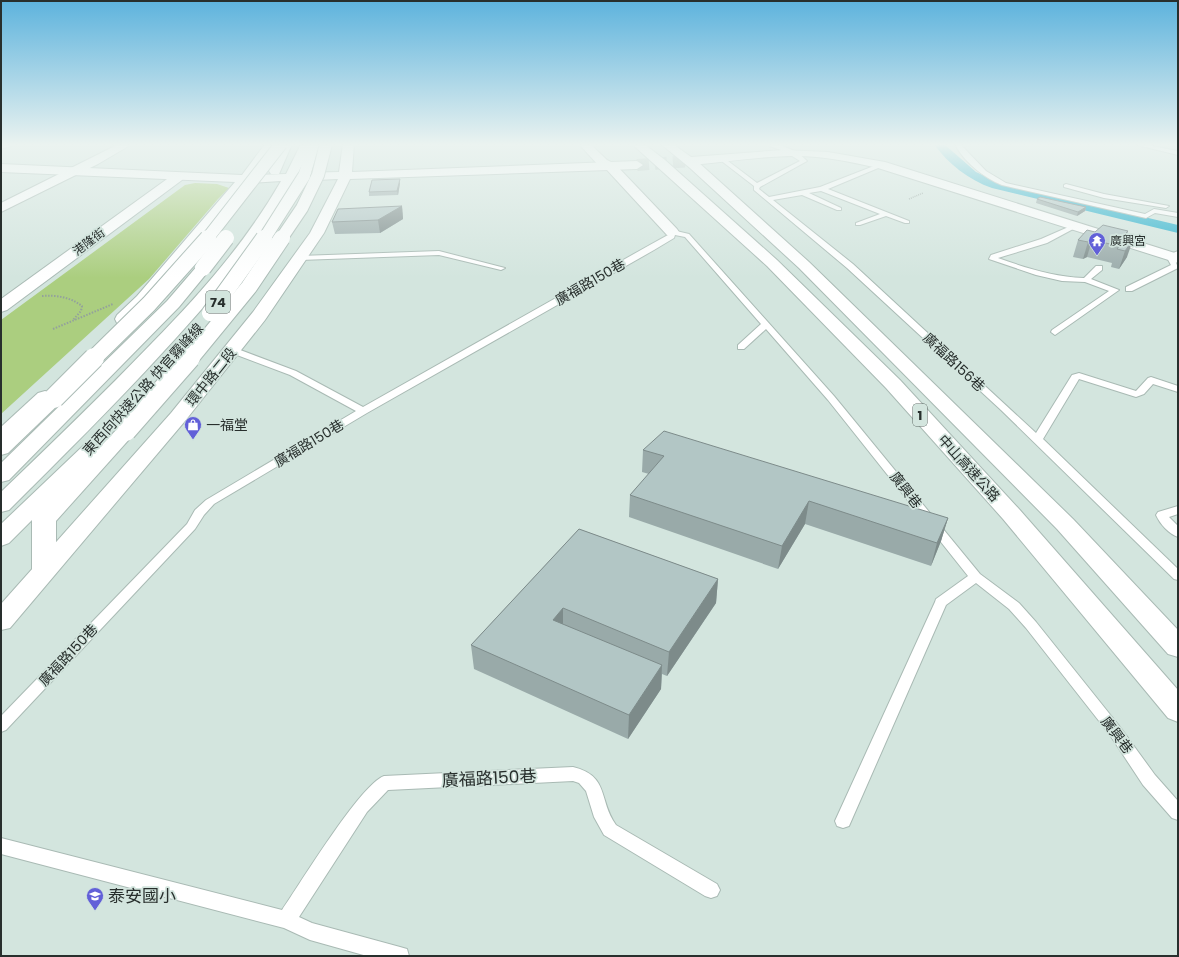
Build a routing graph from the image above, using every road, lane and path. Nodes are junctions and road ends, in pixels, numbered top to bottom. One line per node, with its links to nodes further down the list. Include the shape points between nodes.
1 (40, 189): 21 (main road)
2 (162, 189): 40 (main road, 港隆街)
3 (237, 189): 49 (main road, via 143,299)
4 (246, 189): 51 (main road, bridge, via 204,243 149,304)
5 (262, 189): 24 (main road)
6 (278, 189): 53 (main road, via 239,245 180,314 115,385)
7 (280, 189): 54 (main road, via 245,250 182,323)
8 (296, 189): 57 (main road, 東西向快速公路 快官霧峰線 / 74, bridge, via 267,234 205,320 120,419)
9 (311, 189): 58 (main road, bridge, via 302,208 249,287 171,382 44,520)
10 (339, 189): 33 (main road, 環中路二段, via 318,233)
11 (631, 189): 31 (main road)
12 (690, 189): 63 (main road, 中山高速公路 / 1, via 772,263 893,384 1011,514)
13 (721, 189): 62 (main road, 中山高速公路 / 1, via 804,265 1065,524)
14 (756, 189): 20 (lane, 廣福路156巷)
15 (822, 189): 19 (lane); 25 (lane)
16 (954, 189): 30 (main road)
17 (1025, 189): 26 (lane, via 1146,216 1154,212)
18 (1077, 189): 22 (lane, via 1129,201)
19 (803, 193): 20 (lane); 23 (lane)
20 (768, 199): 50 (lane, 廣福路156巷, via 850,266)
21 (1, 208)
22 (1178, 208)
23 (839, 209)
24 (244, 214)
25 (886, 214): 27 (lane); 28 (lane)
26 (1178, 215)
27 (907, 222)
28 (858, 224)
29 (235, 226): 52 (main road, 74, bridge, via 173,304)
30 (1073, 227): 32 (main road); 36 (lane, via 1044,241 993,259 1047,277 1067,281)
31 (672, 232): 42 (lane, 廣興巷, via 687,235); 48 (lane, 廣福路150巷, via 671,236 651,248)
32 (1175, 256): 37 (lane, via 1175,266)
33 (300, 258): 34 (lane, via 439,253); 46 (main road, 環中路二段)
34 (501, 268)
35 (1099, 268): 36 (lane)
36 (1086, 280): 44 (lane, via 1115,290)
37 (1129, 289)
38 (38, 297): 41 (path, via 64,297 76,301 82,306)
39 (117, 302): 41 (path)
40 (2, 306)
41 (73, 321): 43 (path)
42 (765, 325): 45 (lane); 60 (lane, 廣興巷, via 831,398)
43 (53, 329)
44 (1055, 332)
45 (741, 347)
46 (232, 350): 48 (lane, via 293,373); 58 (main road, 環中路二段, via 178,417)
47 (1178, 389): 50 (lane, via 1152,380 1136,394 1079,376 1075,377)
48 (363, 411): 64 (lane, 廣福路150巷, via 210,502 191,526)
49 (1, 438)
50 (1037, 440): 59 (lane, 廣福路156巷)
51 (1, 449)
52 (1, 475)
53 (1, 495)
54 (1, 505)
55 (1178, 510): 56 (lane, via 1162,515)
56 (1178, 533)
57 (1, 538)
58 (44, 570): 61 (main road, 環中路二段)
59 (1178, 576)
60 (976, 577): 65 (lane, 廣興巷, via 1014,606 1027,621 1149,780); 66 (lane, via 941,602)
61 (1, 621)
62 (1178, 647)
63 (1178, 710)
64 (1, 726)
65 (1178, 813)
66 (843, 821)
67 (1, 846): 69 (lane)
68 (711, 890): 69 (lane, 廣福路150巷, via 610,830 603,823 591,785 585,778 573,774 384,783 361,808)
69 (286, 920): 70 (lane, via 310,931)
70 (400, 956)

